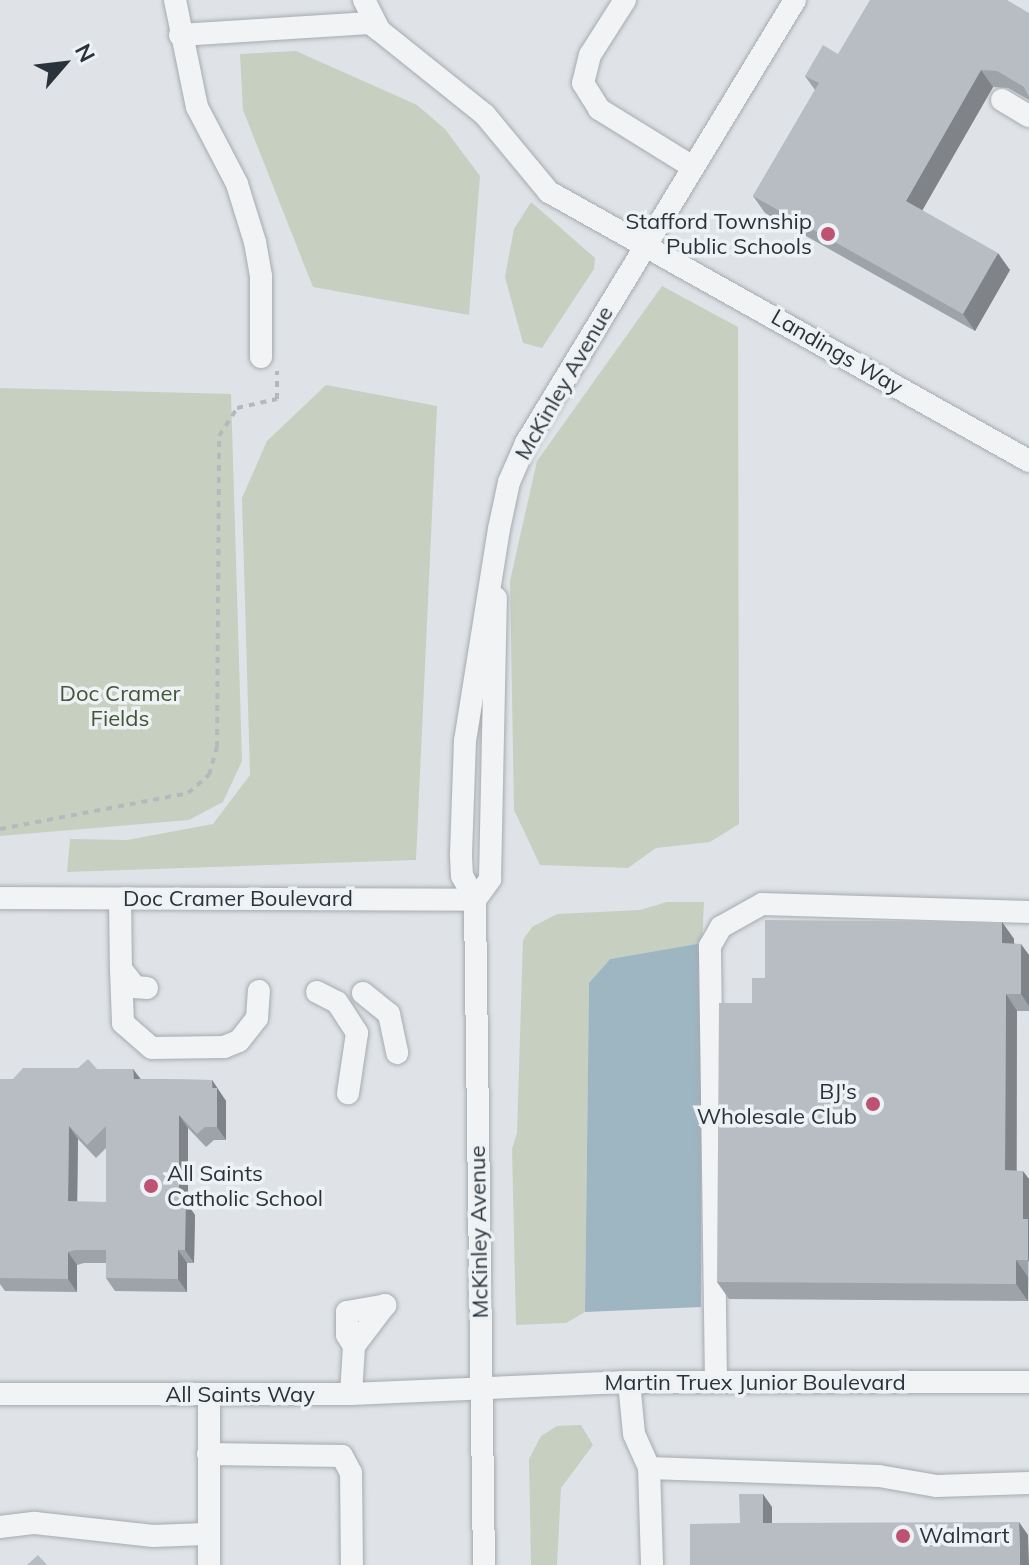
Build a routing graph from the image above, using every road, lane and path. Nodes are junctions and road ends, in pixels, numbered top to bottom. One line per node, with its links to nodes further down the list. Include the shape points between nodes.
1 (175, 0): 6 (street)
2 (364, 0): 5 (street)
3 (625, 0): 9 (street, via 590,55 583,83 599,109)
4 (795, 0): 9 (street, McKinley Avenue)
5 (379, 30): 6 (street, via 370,23); 10 (street, Landings Way, via 485,115 549,192)
6 (180, 35): 11 (street, via 197,107 237,184 252,229)
7 (1002, 100): 8 (street)
8 (1029, 116)
9 (693, 167): 10 (street, McKinley Avenue)
10 (645, 243): 12 (street, Landings Way); 16 (street, McKinley Avenue, via 526,443 509,482 499,529 490,879)
11 (269, 357): 13 (path, via 277,399 237,408 222,426 218,446 217,747 209,775 188,793)
12 (1029, 461)
13 (0, 829)
14 (0, 898): 15 (street, Doc Cramer Boulevard)
15 (120, 899): 16 (street, Doc Cramer Boulevard); 18 (street)
16 (475, 900): 29 (street, McKinley Avenue)
17 (1029, 912): 27 (street, via 762,904 721,927 710,946)
18 (121, 969): 19 (street, via 135,987); 20 (street, via 123,1023 152,1048 224,1047 239,1041 257,1018)
19 (147, 988)
20 (259, 991)
21 (317, 992): 24 (street, via 337,1002 357,1033)
22 (363, 993): 23 (street, via 389,1014)
23 (397, 1053)
24 (348, 1093)
25 (389, 1297): 31 (street, via 354,1346)
26 (629, 1382): 27 (street, Martin Truex Junior Boulevard); 29 (street, Martin Truex Junior Boulevard); 34 (street, via 634,1434)
27 (716, 1382): 28 (street, Martin Truex Junior Boulevard)
28 (1029, 1382)
29 (481, 1390): 31 (street, All Saints Way); 40 (street, McKinley Avenue)
30 (0, 1394): 32 (street, All Saints Way)
31 (351, 1394): 32 (street, All Saints Way)
32 (209, 1395): 33 (street)
33 (208, 1454): 37 (street); 39 (street, via 342,1456 351,1473)
34 (649, 1468): 35 (street, via 879,1476 937,1486); 41 (street)
35 (1029, 1483)
36 (0, 1527): 37 (street, via 35,1523 153,1536)
37 (205, 1534): 38 (street)
38 (209, 1565)
39 (352, 1565)
40 (484, 1565)
41 (652, 1565)

